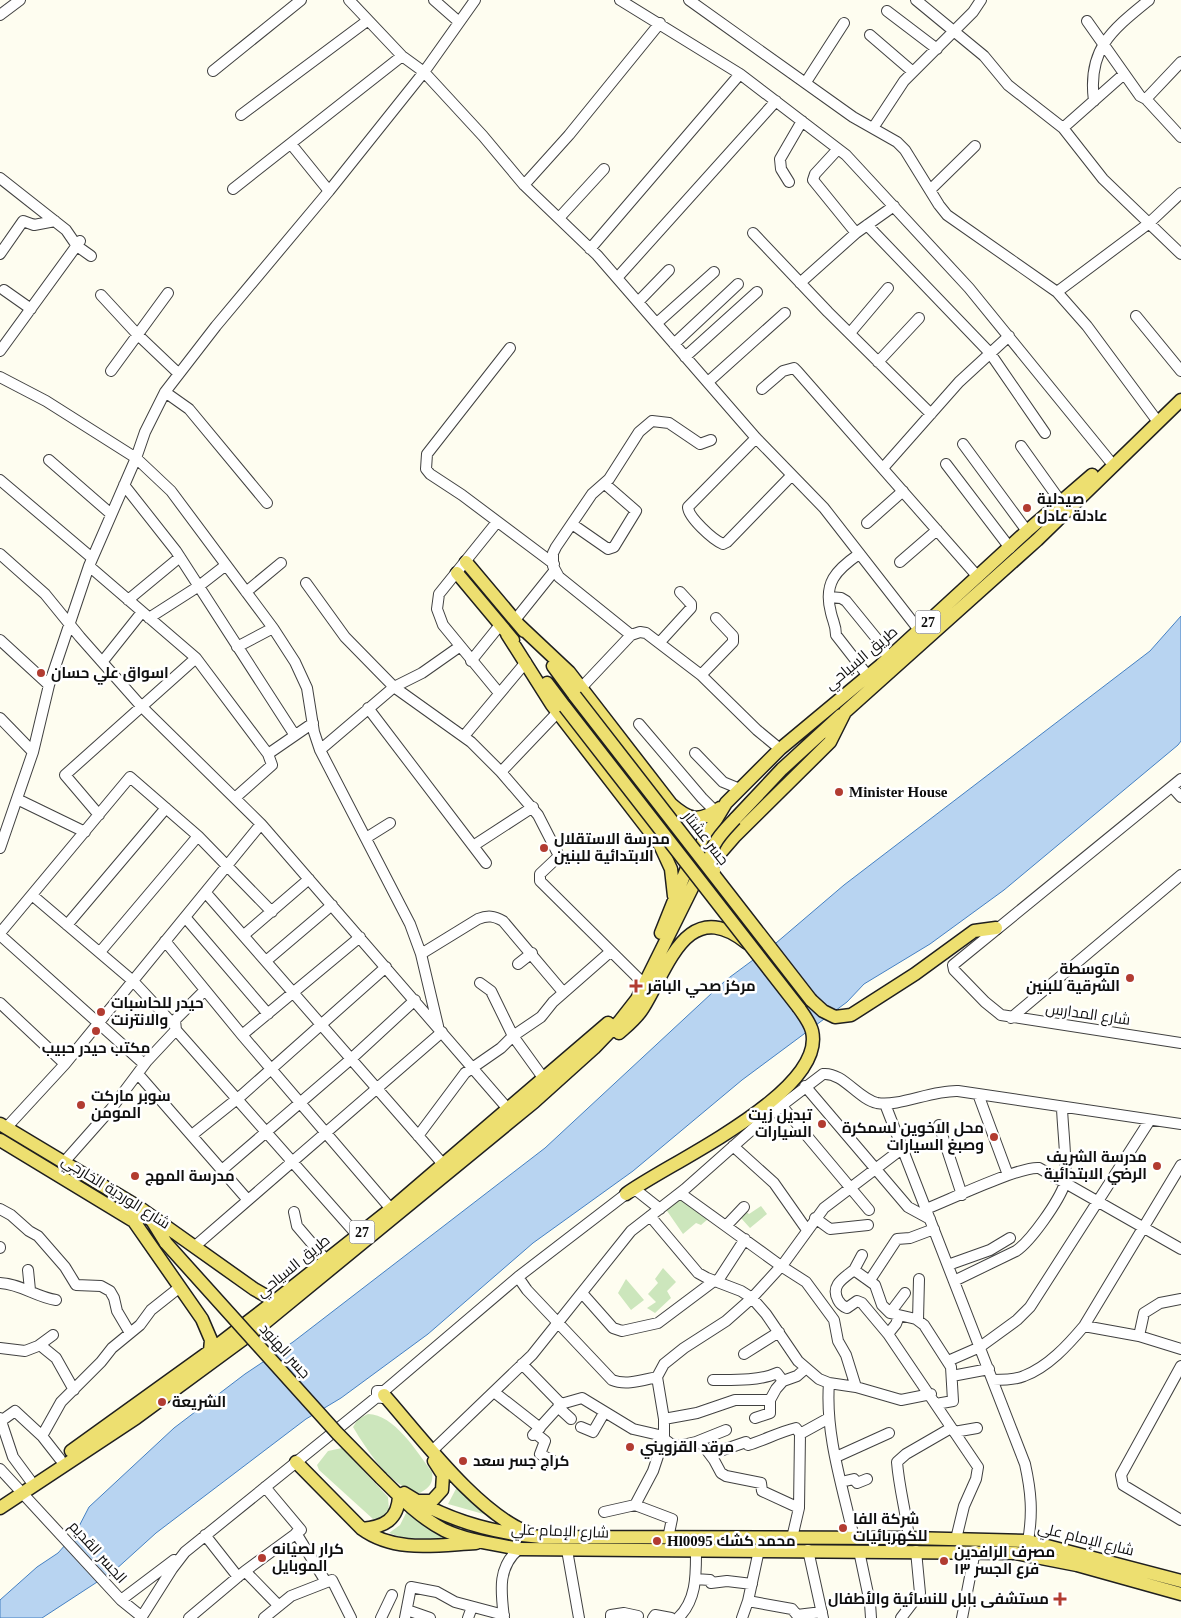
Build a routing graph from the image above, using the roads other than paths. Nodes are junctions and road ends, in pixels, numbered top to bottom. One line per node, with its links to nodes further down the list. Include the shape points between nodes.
1 (20, 0): 12 (street)
2 (301, 0): 24 (street)
3 (349, 0): 13 (street)
4 (434, 0): 14 (street)
5 (475, 0): 14 (street)
6 (620, 0): 16 (street)
7 (690, 0): 29 (street)
8 (916, 0): 18 (street)
9 (981, 0): 18 (street)
10 (1149, 0): 20 (street, via 1116,28)
11 (888, 11): 21 (street)
12 (0, 15)
13 (367, 20): 22 (street); 33 (street)
14 (459, 22): 25 (street)
15 (1087, 22): 20 (street)
16 (660, 23): 27 (street); 44 (street)
17 (844, 23): 29 (street)
18 (955, 31): 21 (street); 36 (street, via 984,56 1008,85)
19 (870, 35): 26 (street)
20 (1103, 44): 28 (street); 32 (street, via 1092,71)
21 (937, 49): 26 (street)
22 (402, 56): 25 (street); 38 (street)
23 (1181, 62): 30 (street)
24 (213, 71)
25 (424, 72): 44 (street); 47 (street)
26 (913, 72): 35 (street)
27 (740, 74): 31 (street); 57 (street)
28 (1124, 74): 30 (street); 32 (street)
29 (806, 82): 35 (street)
30 (1146, 100): 37 (street)
31 (776, 101): 34 (street); 63 (street)
32 (1094, 101): 36 (street)
33 (241, 115)
34 (802, 121): 40 (street); 43 (street, via 780,159)
35 (873, 128): 46 (street, via 905,150)
36 (1063, 128): 52 (street, via 1103,179)
37 (1181, 137)
38 (291, 144): 45 (street); 47 (street)
39 (975, 146): 46 (street)
40 (838, 149): 49 (street); 55 (street, via 815,174 814,180)
41 (604, 169): 50 (street)
42 (0, 178): 51 (street)
43 (789, 182)
44 (524, 185): 50 (street)
45 (233, 189)
46 (930, 190): 69 (street, via 939,205 957,222)
47 (329, 191): 89 (street)
48 (1181, 193): 52 (street)
49 (894, 206): 53 (street); 80 (street)
50 (558, 218): 57 (street)
51 (55, 221): 56 (street); 58 (street, via 34,225 23,221)
52 (1148, 224): 59 (street); 69 (street)
53 (867, 225): 55 (street); 84 (street)
54 (753, 233): 64 (street)
55 (856, 233): 64 (street)
56 (79, 244): 60 (street); 73 (street)
57 (590, 249): 63 (street)
58 (0, 254)
59 (1181, 254)
60 (91, 256)
61 (669, 270): 72 (street)
62 (714, 272): 77 (street)
63 (617, 278): 72 (street)
64 (800, 283): 78 (street)
65 (738, 284): 81 (street)
66 (888, 288): 78 (street)
67 (4, 290): 73 (street)
68 (757, 292): 85 (street)
69 (1057, 292): 96 (street, via 1087,326)
70 (168, 293): 79 (street)
71 (101, 295): 79 (street)
72 (638, 302): 77 (street)
73 (31, 309): 83 (street)
74 (785, 313): 91 (street)
75 (1136, 316): 88 (street)
76 (919, 318): 86 (street)
77 (657, 323): 81 (street)
78 (850, 333): 86 (street)
79 (137, 334): 87 (street); 89 (street)
80 (1009, 336): 84 (street); 105 (street)
81 (674, 344): 85 (street)
82 (510, 348): 116 (street, via 427,454 425,461 430,474)
83 (0, 351)
84 (990, 353): 95 (street); 97 (street)
85 (685, 357): 91 (street)
86 (878, 362): 95 (street)
87 (111, 372)
88 (1181, 372)
89 (179, 374): 93 (street)
90 (0, 376): 103 (street)
91 (708, 382): 99 (street)
92 (762, 389): 107 (street, via 783,371 794,368)
93 (165, 392): 103 (street, via 144,432); 114 (street, via 189,409)
94 (1181, 400): 96 (main road, طريق السياحي / 27)
95 (930, 414): 107 (street)
96 (1158, 422): 98 (main road, طريق السياحي / 27)
97 (1045, 433)
98 (1143, 436): 105 (main road, طريق السياحي / 27); 163 (main road, طريق السياحي / 27, via 1044,533)
99 (756, 438): 108 (street); 108 (street, via 688,507 690,514 707,532 718,542 727,542)
100 (711, 440): 110 (street, via 700,444 669,423 652,421 638,432)
101 (963, 444): 120 (street)
102 (1022, 446): 113 (street)
103 (136, 458): 111 (street); 129 (street, via 171,491)
104 (49, 460): 115 (street)
105 (1109, 460): 113 (main road, طريق السياحي / 27)
106 (946, 464): 121 (street)
107 (883, 468): 112 (street)
108 (792, 475): 123 (street, via 824,508)
109 (0, 480): 125 (street)
110 (604, 484): 118 (street, via 592,494); 118 (street, via 636,511 614,547 608,549)
111 (124, 485): 115 (street); 124 (street)
112 (903, 491): 117 (street); 119 (street)
113 (1061, 502): 120 (main road, طريق السياحي / 27)
114 (267, 503)
115 (111, 514): 125 (street)
116 (497, 522): 126 (street); 130 (street)
117 (867, 523)
118 (572, 524): 130 (street, via 553,553)
119 (937, 530): 127 (street); 132 (street)
120 (1027, 532): 121 (main road, طريق السياحي / 27)
121 (1010, 548): 132 (main road, طريق السياحي / 27)
122 (0, 554): 141 (street, via 45,594)
123 (858, 554): 137 (street, via 834,574); 145 (street)
124 (180, 557): 134 (street); 138 (street)
125 (90, 562): 138 (street); 141 (street)
126 (466, 562): 131 (street); 142 (main road)
127 (900, 562)
128 (281, 563): 135 (street)
129 (226, 565): 134 (street); 135 (street)
130 (554, 567): 142 (street); 146 (street, via 566,582)
131 (457, 573): 144 (main road); 149 (street, via 439,594 437,609 443,625)
132 (978, 577): 145 (main road, طريق السياحي / 27)
133 (306, 583): 159 (street, via 345,637)
134 (199, 586): 139 (street); 150 (street)
135 (246, 592): 143 (street)
136 (680, 592): 148 (street, via 691,608)
137 (829, 597): 152 (street, via 846,602 881,644); 157 (street, via 831,614 837,626 836,635)
138 (128, 600): 139 (street)
139 (145, 615): 151 (street); 153 (street)
140 (716, 618): 156 (street, via 733,636 733,642)
141 (69, 623): 153 (street); 158 (street)
142 (517, 623): 160 (main road)
143 (273, 628): 150 (street); 167 (street, via 304,680)
144 (504, 629): 154 (street); 155 (main road); 165 (main road)
145 (919, 630): 152 (main road, طريق السياحي / 27)
146 (631, 635): 148 (street, via 646,633); 160 (street)
147 (0, 640): 158 (street)
148 (660, 642): 156 (street)
149 (459, 646): 154 (street); 159 (street, via 422,673)
150 (237, 648): 169 (street)
151 (196, 658): 162 (street); 175 (street)
152 (888, 658): 157 (main road, طريق السياحي / 27)
153 (103, 661): 162 (street)
154 (471, 661): 161 (street)
155 (526, 662): 161 (street); 165 (main road)
156 (701, 675): 171 (street)
157 (868, 676): 171 (main road, طريق السياحي / 27)
158 (49, 685): 173 (street)
159 (394, 687): 164 (street); 170 (street)
160 (578, 692): 185 (main road, via 671,804 684,815 703,817); 198 (main road, جسر عشتار, bridge)
161 (499, 693): 170 (street)
162 (141, 706): 181 (street); 186 (street, via 65,775)
163 (850, 707): 198 (main road, bridge, via 782,769 714,844 711,867); 247 (main road, طريق السياحي / 27, via 830,742 773,797 695,882 646,984 629,1011 594,1048)
164 (368, 708): 172 (street); 192 (street)
165 (561, 710): 176 (street); 202 (main road, via 660,845 674,882); 215 (main road, جسر عشتار, bridge)
166 (0, 718): 173 (street)
167 (313, 724): 169 (street); 172 (street)
168 (639, 724): 185 (street, via 702,798)
169 (294, 734): 175 (street)
170 (464, 736): 176 (street)
171 (780, 749): 179 (main road, طريق السياحي / 27)
172 (320, 750): 191 (street)
173 (33, 752): 182 (street)
174 (695, 753): 179 (street, via 723,782)
175 (268, 754): 181 (street, via 272,765)
176 (501, 772): 183 (street)
177 (1181, 779): 178 (street)
178 (1172, 786): 180 (street); 206 (street)
179 (740, 789): 185 (main road, طريق السياحي / 27)
180 (1181, 797)
181 (236, 798): 188 (street)
182 (17, 799): 189 (street); 193 (street)
183 (533, 807): 192 (street); 212 (street, via 558,854 540,874 540,881)
184 (166, 808): 186 (street, via 130,777); 190 (street); 205 (street)
185 (720, 809): 202 (main road, via 688,868)
186 (98, 815): 189 (street)
187 (390, 823): 191 (street)
188 (261, 824): 195 (street); 197 (street)
189 (85, 832): 200 (street)
190 (198, 836): 195 (street); 211 (street)
191 (366, 838): 214 (street, via 410,924)
192 (473, 846): 194 (street)
193 (0, 848)
194 (486, 863)
195 (228, 866): 199 (street); 203 (street)
196 (1181, 875): 228 (street)
197 (309, 879): 201 (street); 203 (street)
198 (722, 887): 206 (main road, جسر عشتار, bridge, via 811,1000 830,1016 840,1018 862,1010 974,931)
199 (206, 893): 204 (street); 208 (street)
200 (32, 895): 205 (street); 207 (street)
201 (332, 905): 209 (street); 216 (street)
202 (670, 911): 219 (main road, طريق السياحي / 27)
203 (272, 912): 208 (street)
204 (185, 917): 210 (street); 227 (street)
205 (68, 925): 211 (street)
206 (996, 928): 228 (street, شارع المدارس, via 953,965 984,1002)
207 (0, 934): 229 (street)
208 (244, 935): 216 (street)
209 (360, 937): 218 (street); 224 (street)
210 (165, 941): 220 (street); 222 (street)
211 (100, 952): 220 (street)
212 (610, 952): 219 (street); 223 (street)
213 (532, 953): 214 (street, via 503,921 486,916); 217 (street); 223 (street)
214 (421, 954): 232 (street)
215 (759, 955): 247 (main road, bridge, via 728,931 706,928 694,932 680,943 642,1010 632,1021); 274 (main road, جسر عشتار, bridge, via 812,1031 813,1044 802,1068 784,1089 725,1136)
216 (266, 961): 224 (street)
217 (518, 964)
218 (386, 968): 225 (street); 230 (street)
219 (640, 979): 242 (main road, طريق السياحي / 27, via 613,1017)
220 (133, 981): 229 (street); 231 (street)
221 (480, 983): 234 (street, via 496,999)
222 (205, 990): 231 (street, via 175,1020); 233 (street)
223 (563, 992): 234 (street, via 541,1017)
224 (294, 993): 227 (street); 230 (street)
225 (415, 1000): 232 (street); 236 (street)
226 (0, 1003): 237 (street)
227 (268, 1014): 233 (street)
228 (1011, 1018): 235 (street, شارع المدارس)
229 (99, 1022): 237 (street); 238 (street)
230 (320, 1024): 236 (street); 240 (street)
231 (175, 1027): 238 (street); 246 (street)
232 (440, 1029): 239 (street); 244 (street)
233 (242, 1036): 240 (street)
234 (513, 1036): 239 (street, via 501,1048); 242 (street)
235 (1181, 1043)
236 (351, 1059): 244 (street); 248 (street)
237 (65, 1064): 256 (street)
238 (144, 1064): 241 (street)
239 (472, 1066): 252 (street); 260 (street)
240 (270, 1068): 246 (street); 248 (street)
241 (138, 1074): 259 (street); 264 (street, via 112,1109)
242 (544, 1079): 252 (main road, طريق السياحي / 27)
243 (805, 1086): 249 (street, via 828,1074 865,1098); 250 (street); 268 (street)
244 (379, 1089): 258 (street); 260 (street)
245 (978, 1094): 249 (street, via 936,1092); 251 (street); 270 (street)
246 (237, 1098): 257 (street); 259 (street)
247 (534, 1102): 252 (main road, طريق السياحي / 27)
248 (300, 1103): 257 (street); 258 (street)
249 (885, 1104): 263 (street)
250 (781, 1105): 262 (street); 272 (street)
251 (1062, 1107): 253 (street); 271 (street)
252 (511, 1113): 266 (main road, طريق السياحي / 27); 356 (main road, طريق السياحي / 27, via 262,1326)
253 (1150, 1120): 254 (street); 277 (street)
254 (1181, 1124)
255 (939, 1125): 275 (street)
256 (3, 1126): 264 (main road, شارع الوردية الخارجي)
257 (267, 1132): 265 (street); 269 (street)
258 (327, 1133): 265 (street); 281 (street)
259 (192, 1135): 269 (street)
260 (418, 1136): 266 (street)
261 (0, 1140): 287 (main road, شارع الوردية الخارجي)
262 (733, 1146): 273 (street); 293 (street, via 774,1183)
263 (903, 1148): 268 (street); 282 (street)
264 (64, 1161): 278 (main road, شارع الوردية الخارجي)
265 (292, 1162): 276 (street); 294 (street)
266 (442, 1163): 281 (main road, طريق السياحي / 27)
267 (1181, 1165): 292 (street)
268 (874, 1168): 272 (street); 289 (street, via 908,1206)
269 (222, 1170): 276 (street)
270 (1008, 1175): 271 (street, via 1039,1168); 275 (street)
271 (1066, 1182): 277 (street); 310 (street, via 1024,1245)
272 (850, 1187): 284 (street); 288 (street)
273 (680, 1193): 280 (street); 291 (street)
274 (626, 1194): 280 (street, via 636,1190); 307 (street)
275 (962, 1195): 282 (street)
276 (247, 1199): 298 (street)
277 (1098, 1200): 292 (street); 332 (street, via 1030,1307)
278 (136, 1205): 287 (main road, via 134,1213); 297 (main road, شارع الوردية الخارجي, via 153,1222); 298 (main road)
279 (744, 1207): 291 (street)
280 (660, 1208): 286 (street)
281 (391, 1209): 294 (main road, طريق السياحي / 27)
282 (926, 1209): 289 (street)
283 (0, 1210): 327 (street, via 38,1236 76,1285 100,1286 110,1291)
284 (869, 1210)
285 (294, 1212): 301 (street, via 297,1226)
286 (650, 1216): 309 (street, via 698,1273); 314 (street, via 626,1237)
287 (128, 1217): 297 (main road, شارع الوردية الخارجي); 312 (main road)
288 (815, 1218): 290 (street, via 830,1229); 293 (street)
289 (932, 1224): 302 (street); 306 (street, via 910,1238 897,1239)
290 (868, 1225)
291 (726, 1226): 296 (street)
292 (1145, 1227): 299 (street); 325 (street)
293 (807, 1230): 303 (street)
294 (357, 1236): 301 (main road, طريق السياحي / 27)
295 (1010, 1238): 302 (street, via 990,1250)
296 (746, 1239): 303 (street); 309 (street)
297 (166, 1243): 381 (main road, جسر الهنود, bridge)
298 (194, 1247): 319 (main road)
299 (1181, 1248)
300 (862, 1255): 305 (street)
301 (326, 1260): 319 (main road, طريق السياحي / 27)
302 (948, 1265): 310 (street)
303 (781, 1266): 316 (street); 321 (street, via 806,1282)
304 (28, 1270): 313 (street)
305 (854, 1270): 306 (street); 320 (street, via 836,1286 834,1292)
306 (876, 1275): 322 (street, via 882,1305)
307 (518, 1277): 324 (street); 352 (street)
308 (919, 1279): 323 (street)
309 (715, 1282): 314 (street, via 658,1323 622,1332 613,1328); 316 (street)
310 (954, 1282): 332 (street)
311 (0, 1283): 313 (street)
312 (180, 1287): 327 (street, via 151,1310 140,1326); 335 (main road, via 208,1329)
313 (30, 1290): 318 (street)
314 (582, 1293): 324 (street)
315 (905, 1293): 322 (street)
316 (752, 1298): 326 (street); 343 (street, via 726,1321 671,1357)
317 (1181, 1299): 330 (street, via 1160,1303 1144,1313)
318 (56, 1300)
319 (275, 1301): 335 (main road, طريق السياحي / 27)
320 (839, 1303): 321 (street); 328 (street, via 847,1308 860,1302)
321 (829, 1311): 348 (street)
322 (894, 1314): 323 (street); 328 (street, via 896,1324)
323 (918, 1320): 337 (street)
324 (558, 1322): 338 (street); 343 (street, via 612,1380 631,1382)
325 (1084, 1326): 330 (street); 345 (street, via 1064,1349 1038,1369 1024,1376)
326 (779, 1332): 336 (street); 340 (street)
327 (130, 1333): 349 (street)
328 (888, 1334): 351 (street)
329 (53, 1335): 331 (street)
330 (1139, 1336): 334 (street)
331 (40, 1344): 333 (street, via 25,1351); 349 (street, via 56,1358)
332 (980, 1347): 337 (street); 341 (street)
333 (0, 1348)
334 (1181, 1349)
335 (210, 1351): 356 (main road, طريق السياحي / 27)
336 (744, 1354)
337 (948, 1361): 342 (street)
338 (522, 1364): 350 (street); 355 (street)
339 (1181, 1366): 394 (street, via 1120,1475 1123,1485)
340 (805, 1369): 346 (street); 347 (street)
341 (989, 1369): 342 (street); 345 (street)
342 (952, 1376): 354 (street, via 953,1401)
343 (657, 1377): 363 (street)
344 (713, 1380): 346 (street, via 737,1380 777,1373)
345 (993, 1380): 402 (street, via 1027,1471 1032,1494)
346 (783, 1381): 353 (street)
347 (829, 1383): 348 (street); 359 (street)
348 (856, 1387): 351 (street, via 901,1400)
349 (74, 1390): 371 (street, via 54,1412)
350 (494, 1392): 368 (street); 374 (street)
351 (931, 1394): 354 (street)
352 (381, 1395): 374 (main road); 378 (street); 388 (main road, via 442,1471 444,1483 440,1495 432,1501)
353 (770, 1400): 358 (street, via 770,1413); 363 (street, via 735,1400 697,1413)
354 (936, 1404): 367 (street)
355 (560, 1406): 357 (street, via 582,1398); 362 (street); 368 (street)
356 (139, 1409): 361 (main road, طريق السياحي / 27)
357 (604, 1413): 364 (street, via 593,1432); 372 (street, via 633,1429)
358 (755, 1418)
359 (829, 1418): 370 (street); 376 (street)
360 (0, 1419): 371 (street, via 15,1411); 383 (street, via 13,1456)
361 (124, 1419): 377 (main road, طريق السياحي / 27); 386 (main road, طريق السياحي / 27)
362 (571, 1419)
363 (664, 1419): 372 (street)
364 (582, 1427)
365 (976, 1428): 367 (street)
366 (726, 1430): 373 (street)
367 (953, 1430): 400 (street, via 897,1462); 401 (street, via 978,1467)
368 (536, 1432): 379 (street, via 545,1441 540,1454)
369 (889, 1433): 376 (street)
370 (800, 1434): 375 (street, via 796,1428 781,1431 760,1442 748,1445 746,1442); 392 (street)
371 (42, 1436): 377 (street)
372 (664, 1438): 373 (street, via 678,1446); 390 (street, via 653,1471)
373 (696, 1442): 375 (street)
374 (433, 1450): 404 (main road, via 474,1496 494,1513)
375 (710, 1454): 392 (street, via 721,1473 761,1483 762,1491)
376 (836, 1457): 384 (street)
377 (60, 1458): 383 (main road, طريق السياحي / 27)
378 (298, 1460): 385 (street); 395 (main road)
379 (553, 1461)
380 (0, 1469): 386 (street, الجسر القديم)
381 (381, 1478): 387 (main road, شارع الإمام علي); 388 (main road, شارع الإمام علي)
382 (867, 1479): 384 (street)
383 (30, 1480): 386 (main road, طريق السياحي / 27)
384 (841, 1482): 405 (street)
385 (265, 1487): 396 (street, via 301,1530); 397 (street)
386 (22, 1490): 389 (main road, طريق السياحي / 27); 391 (main road, طريق السياحي / 27); 422 (street, الجسر القديم)
387 (399, 1496): 395 (main road, via 396,1514 390,1520 382,1526); 403 (main road, شارع الإمام علي, via 445,1530)
388 (416, 1501): 404 (main road, شارع الإمام علي, via 472,1526)
389 (0, 1503)
390 (635, 1505): 393 (street); 398 (street, via 672,1519)
391 (0, 1508)
392 (799, 1508): 399 (street)
393 (604, 1512)
394 (1181, 1520)
395 (362, 1529): 403 (main road, via 381,1540 402,1546)
396 (296, 1533): 415 (street); 417 (street)
397 (205, 1535): 413 (street); 415 (street)
398 (668, 1538): 399 (main road, شارع الإمام علي); 404 (main road, شارع الإمام علي)
399 (792, 1538): 405 (main road, شارع الإمام علي)
400 (909, 1538): 401 (main road, شارع الإمام علي); 405 (main road, شارع الإمام علي)
401 (956, 1538): 402 (main road, شارع الإمام علي)
402 (1028, 1541): 414 (main road); 418 (main road, شارع الإمام علي)
403 (486, 1542): 406 (main road, شارع الإمام علي)
404 (544, 1542): 406 (main road, شارع الإمام علي); 407 (main road, شارع الإمام علي)
405 (856, 1544): 410 (main road, شارع الإمام علي); 411 (main road, شارع الإمام علي); 444 (street)
406 (519, 1548): 429 (street, via 510,1556 503,1571)
407 (568, 1550): 408 (main road, شارع الإمام علي); 438 (street)
408 (696, 1550): 409 (main road, شارع الإمام علي); 416 (street)
409 (759, 1550): 410 (main road, شارع الإمام علي); 419 (street)
410 (808, 1550): 428 (street)
411 (916, 1551): 412 (main road, شارع الإمام علي); 445 (street, via 920,1593)
412 (976, 1551): 414 (main road, شارع الإمام علي); 446 (street)
413 (185, 1552): 422 (street); 431 (street)
414 (1026, 1554): 421 (main road, شارع الإمام علي)
415 (241, 1574): 424 (street); 432 (street)
416 (695, 1579): 419 (street, via 710,1580 711,1583); 442 (street, via 692,1594)
417 (329, 1581): 424 (street, via 291,1596); 426 (street, via 342,1596)
418 (1181, 1581)
419 (752, 1584): 423 (street)
420 (392, 1594): 435 (street)
421 (1181, 1594)
422 (121, 1600): 431 (street, الجسر القديم)
423 (748, 1601): 428 (street, via 792,1609 798,1615); 443 (street)
424 (279, 1606): 433 (street)
425 (472, 1607): 427 (street, via 437,1592 411,1587); 429 (street); 437 (street)
426 (348, 1614): 434 (street)
427 (406, 1614): 436 (street)
428 (823, 1615)
429 (504, 1616)
430 (638, 1616): 439 (street, via 624,1613 611,1615)
431 (142, 1618)
432 (189, 1618)
433 (264, 1618)
434 (338, 1618)
435 (381, 1618)
436 (430, 1618)
437 (468, 1618)
438 (579, 1618)
439 (611, 1618)
440 (653, 1618): 441 (street, via 656,1615)
441 (671, 1618)
442 (678, 1618)
443 (742, 1618)
444 (871, 1618)
445 (901, 1618)
446 (962, 1618)

